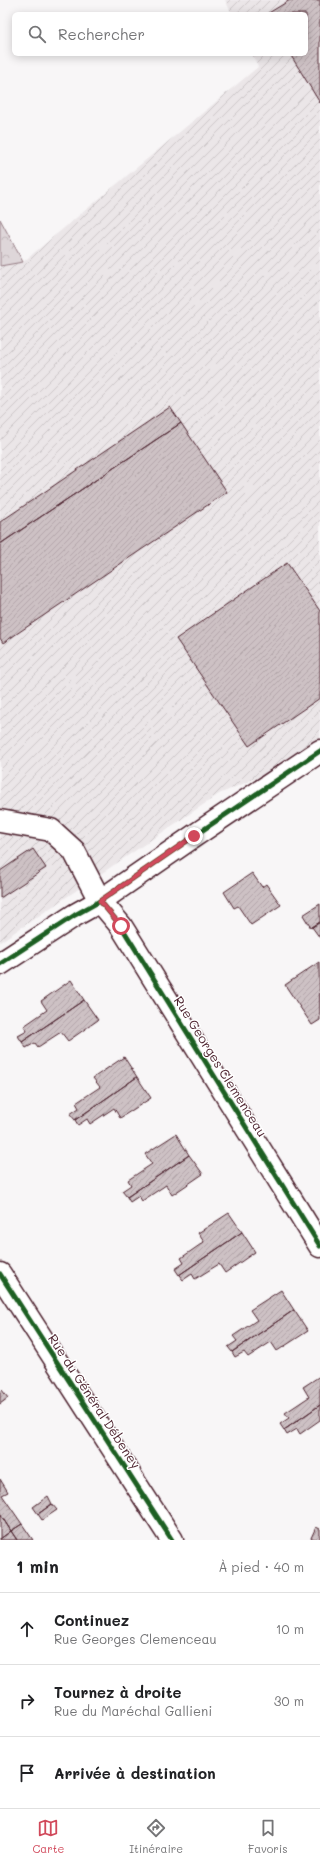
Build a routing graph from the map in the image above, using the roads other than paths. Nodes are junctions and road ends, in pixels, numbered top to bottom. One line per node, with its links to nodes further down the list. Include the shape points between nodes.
1 (320, 751): 3 (street)
2 (0, 821): 3 (street, Rue Georges Clemenceau, via 51,830 74,851)
3 (100, 901): 4 (street); 5 (street, Rue Georges Clemenceau, via 121,926)
4 (0, 964)
5 (320, 1246)
6 (0, 1274): 7 (street, Rue du Général Débeney)
7 (172, 1540)

